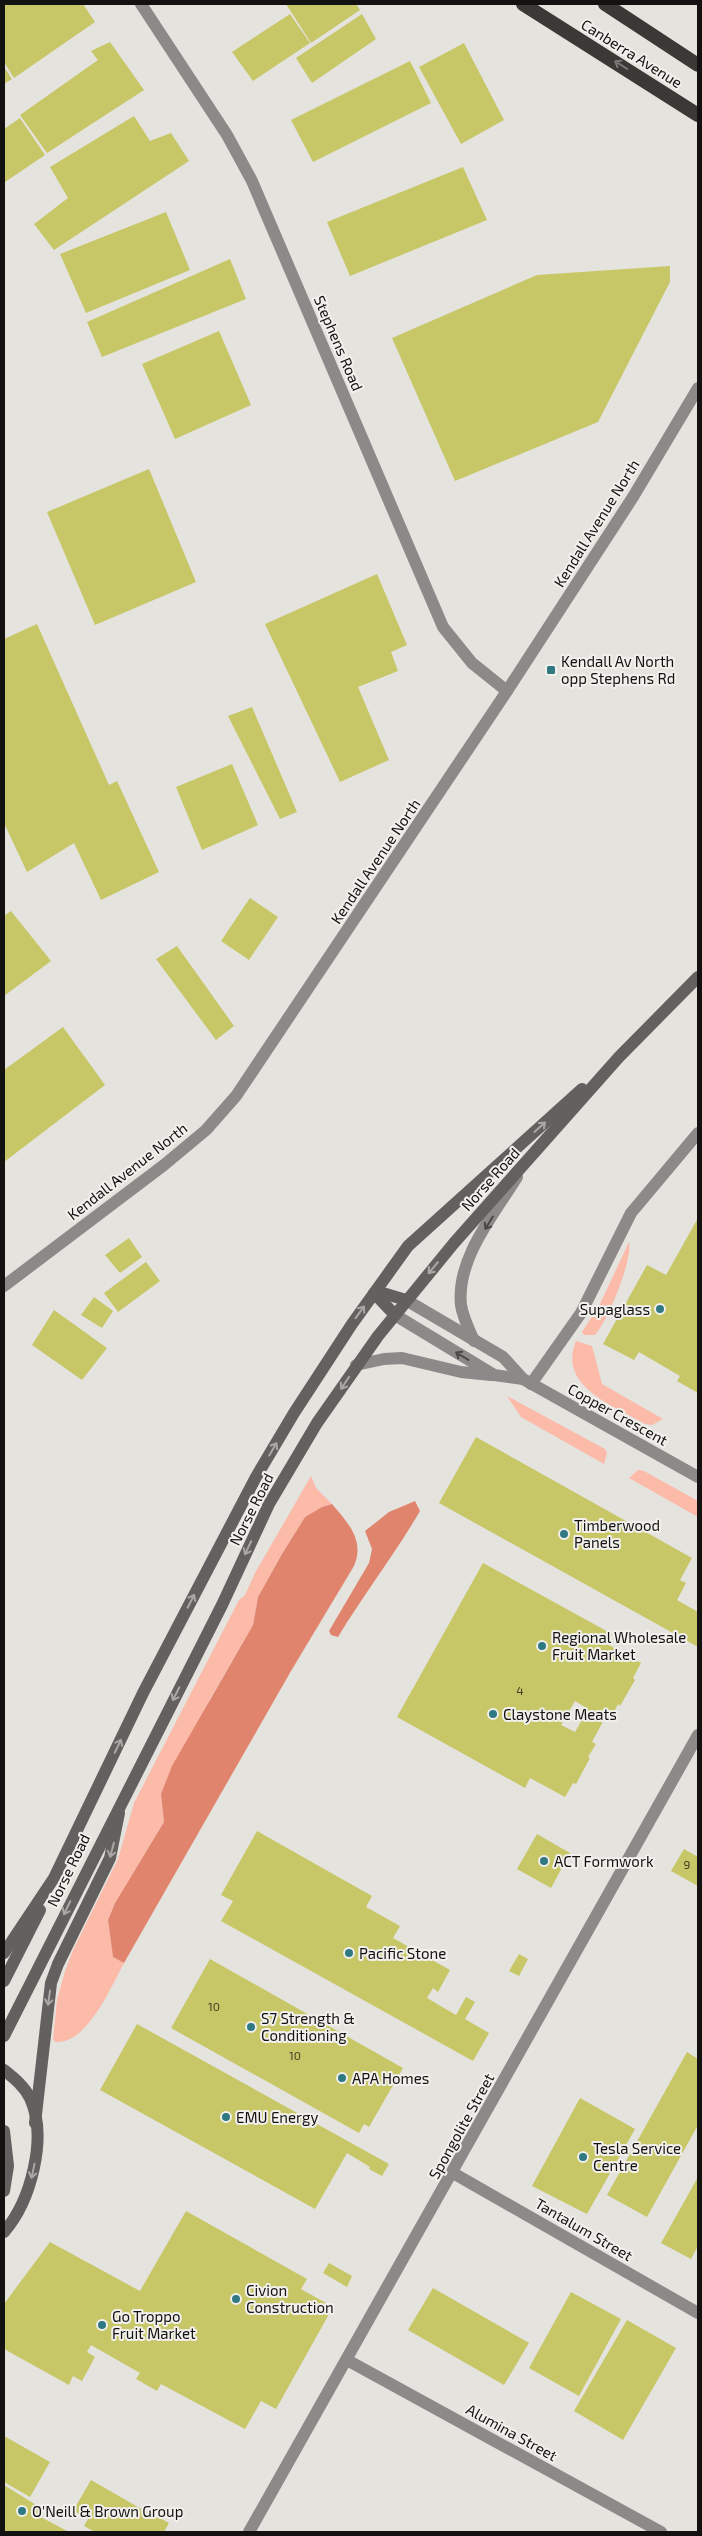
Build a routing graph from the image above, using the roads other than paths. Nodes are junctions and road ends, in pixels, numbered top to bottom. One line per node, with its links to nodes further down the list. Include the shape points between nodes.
1 (140, 4): 11 (street, Stephens Road, via 227,135 252,181 443,626 472,663)
2 (523, 4): 7 (highway, Canberra Avenue, one-way to 2)
3 (604, 4): 4 (highway, Canberra Avenue)
4 (665, 44): 5 (highway); 6 (highway, Canberra Avenue)
5 (698, 54)
6 (698, 65)
7 (662, 92): 8 (highway, Canberra Avenue); 9 (highway)
8 (698, 114)
9 (698, 125)
10 (698, 388): 11 (street, Kendall Avenue North, via 633,497)
11 (508, 691): 18 (street, Kendall Avenue North, via 236,1096 206,1130 164,1165)
12 (698, 970): 14 (main road, Norse Road)
13 (698, 977): 14 (main road, Norse Road)
14 (684, 990): 15 (main road, Norse Road)
15 (619, 1057): 17 (main road, Norse Road); 19 (main road, Norse Road, one-way to 15, via 408,1246)
16 (698, 1133): 25 (street, via 630,1213 581,1313)
17 (524, 1166): 20 (main road, Norse Road, one-way to 20); 22 (street, one-way to 22, via 466,1264 461,1303)
18 (4, 1286)
19 (375, 1292): 20 (main road); 21 (main road); 29 (main road, Norse Road, one-way to 19, via 143,1693 256,1478 294,1413)
20 (406, 1300): 21 (main road, Norse Road); 22 (street, Copper Crescent)
21 (394, 1316): 23 (main road, Norse Road); 24 (street, Copper Crescent, one-way to 21)
22 (474, 1341): 25 (street, Copper Crescent, via 503,1357)
23 (356, 1365): 24 (street, via 402,1358 461,1372); 28 (main road, Norse Road, one-way to 28, via 269,1504 222,1605)
24 (494, 1375): 25 (street, Copper Crescent)
25 (527, 1381): 26 (street, Copper Crescent)
26 (698, 1477)
27 (698, 1735): 36 (street, Spongolite Street)
28 (120, 1802): 32 (main road, Norse Road, one-way to 32); 34 (main road, one-way to 34, via 110,1858 52,1978)
29 (54, 1878): 30 (main road, Norse Road); 31 (main road)
30 (4, 1953)
31 (4, 1981)
32 (4, 2036)
33 (4, 2070): 34 (main road, via 26,2091)
34 (35, 2123): 38 (main road, one-way to 38, via 36,2148 31,2180 18,2212)
35 (4, 2131): 37 (main road, via 8,2166)
36 (453, 2173): 39 (street, Tantalum Street); 40 (street, Spongolite Street)
37 (4, 2191)
38 (4, 2232)
39 (698, 2313)
40 (347, 2360): 41 (street, Spongolite Street); 42 (street, Alumina Street)
41 (249, 2532)
42 (661, 2532)

